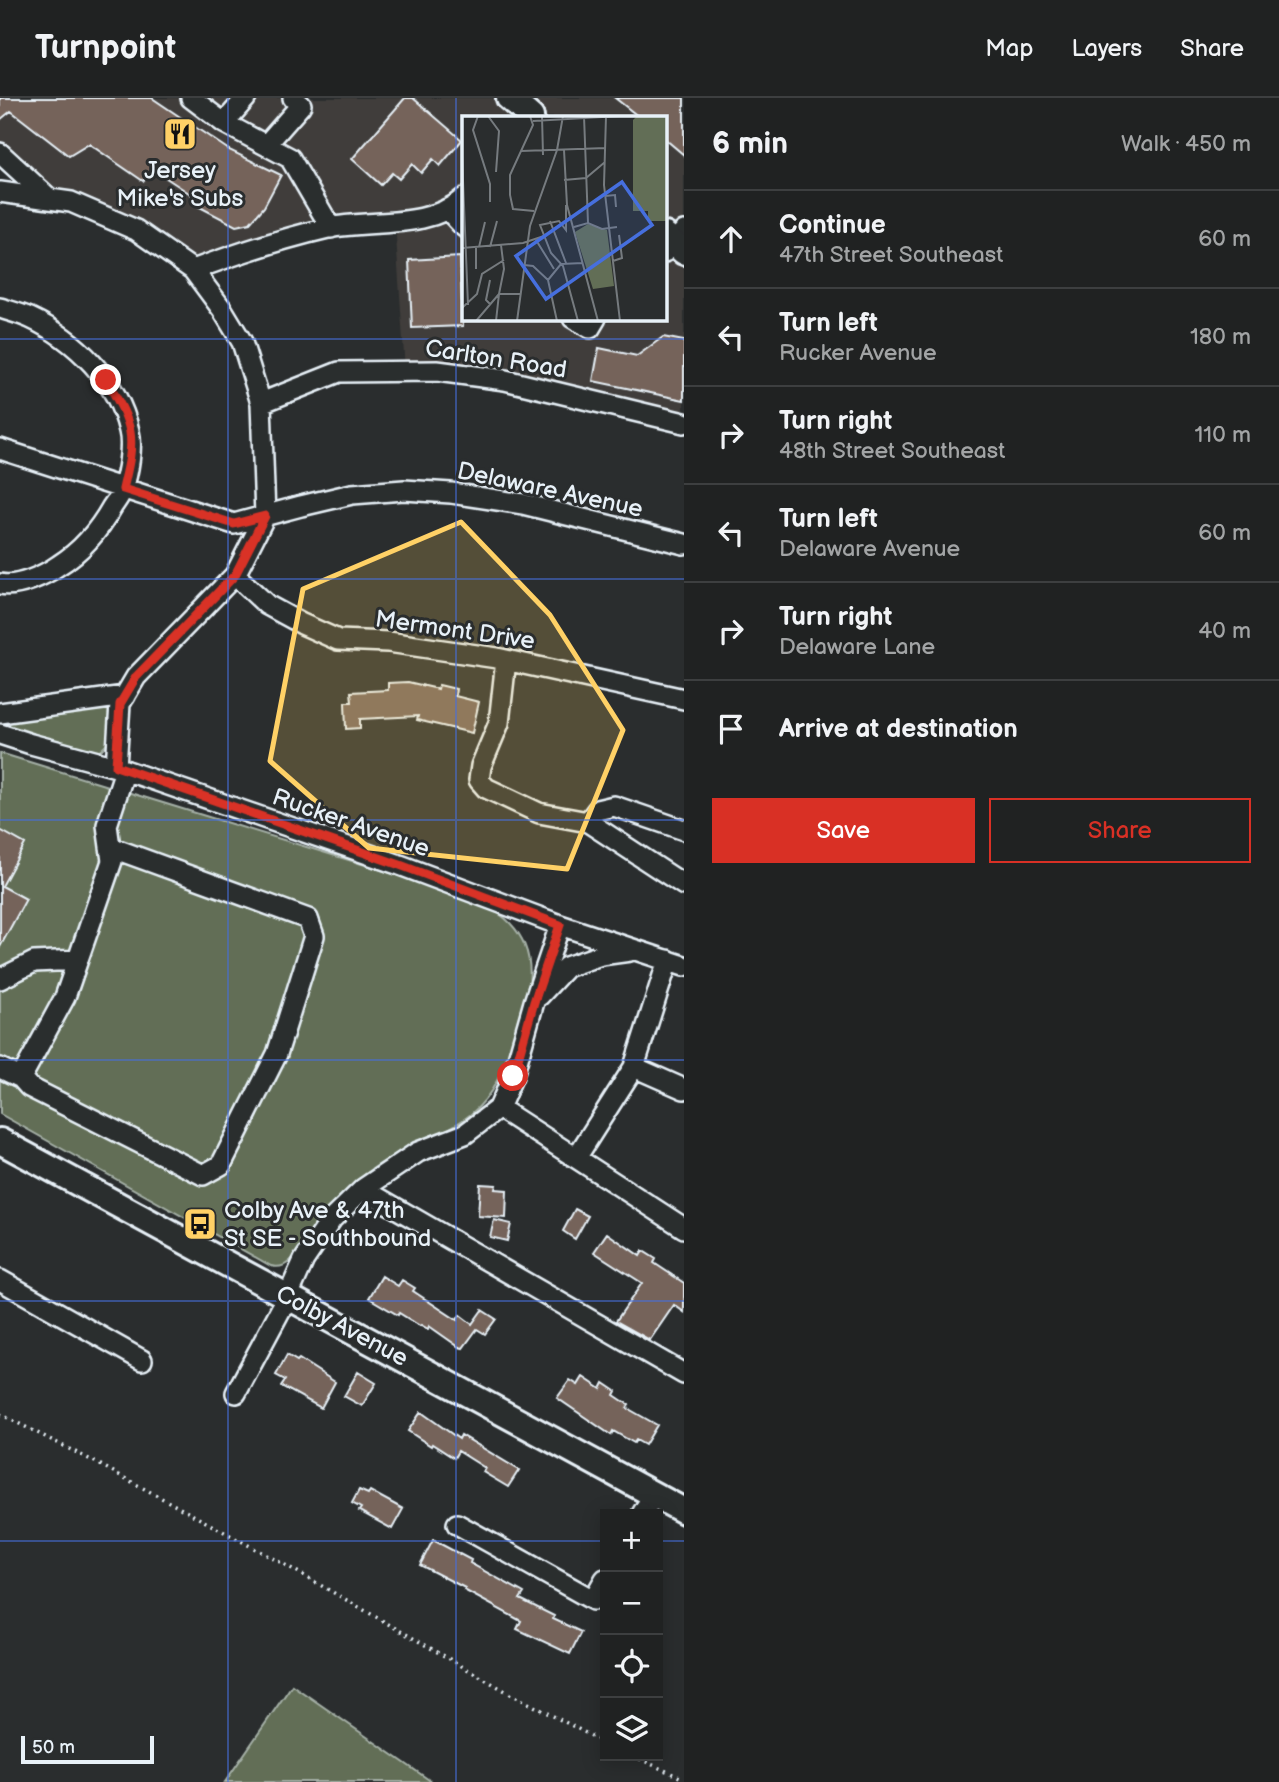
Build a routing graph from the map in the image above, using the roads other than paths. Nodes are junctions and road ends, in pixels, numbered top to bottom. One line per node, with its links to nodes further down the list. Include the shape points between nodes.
1 (191, 98): 6 (street)
2 (246, 98): 6 (street)
3 (509, 98): 5 (main road)
4 (300, 100): 7 (street)
5 (530, 116)
6 (224, 123): 7 (street)
7 (266, 145): 14 (street, via 289,158)
8 (0, 153): 10 (street)
9 (0, 192): 10 (street)
10 (50, 199): 15 (street, via 71,202 136,230)
11 (462, 200): 12 (street)
12 (447, 209): 13 (street); 14 (street, via 425,218)
13 (462, 225)
14 (331, 228): 15 (street, via 250,248)
15 (193, 270): 19 (street, via 242,342)
16 (0, 308): 22 (street, via 31,318 62,337 106,380 130,433)
17 (576, 320): 18 (street, via 590,328)
18 (595, 320)
19 (261, 402): 20 (street, Carlton Road, via 339,372 437,371 505,380); 23 (street)
20 (684, 423)
21 (0, 449): 22 (street, Delaware Avenue)
22 (123, 489): 23 (street, Delaware Avenue, via 234,524); 26 (street, via 75,556 43,575)
23 (265, 516): 24 (street, Delaware Avenue, via 352,494 404,489 523,504); 25 (street)
24 (684, 543)
25 (235, 575): 27 (street, Mermont Drive, via 267,605 338,640 388,642); 28 (street, via 136,677)
26 (0, 584)
27 (506, 660): 29 (street, Mermont Drive); 33 (street, via 499,723 479,780 486,788 540,813)
28 (125, 696): 30 (street); 32 (street, via 120,704)
29 (684, 699)
30 (0, 713)
31 (0, 734): 32 (street, Rucker Avenue)
32 (120, 768): 35 (street, via 107,825); 37 (street, Rucker Avenue)
33 (589, 822): 34 (street, via 597,810 614,806); 36 (street)
34 (684, 830)
35 (110, 846): 39 (street, via 112,861); 45 (street, via 308,919 314,936 277,1054 221,1165 203,1175 29,1087)
36 (684, 885)
37 (560, 925): 38 (street, Rucker Avenue); 42 (street)
38 (636, 950): 40 (street, Rucker Avenue); 42 (street, via 566,967)
39 (78, 960): 41 (street, via 34,962); 45 (street, via 65,997)
40 (676, 963): 43 (street)
41 (0, 979)
42 (534, 1002): 47 (street)
43 (634, 1067): 46 (street); 49 (street)
44 (0, 1068): 45 (street)
45 (20, 1078)
46 (684, 1089)
47 (499, 1108): 49 (street); 50 (street, via 465,1134 418,1152)
48 (0, 1141): 53 (main road, Colby Avenue)
49 (576, 1158): 51 (street)
50 (363, 1189): 53 (street, via 332,1219 304,1260); 55 (street)
51 (684, 1228)
52 (0, 1280): 54 (street)
53 (288, 1296): 56 (street); 57 (main road, Colby Avenue)
54 (142, 1360)
55 (684, 1374)
56 (236, 1393)
57 (648, 1504): 58 (main road, Colby Avenue)
58 (684, 1511)
59 (457, 1524): 60 (street, via 593,1600)
60 (600, 1588)

